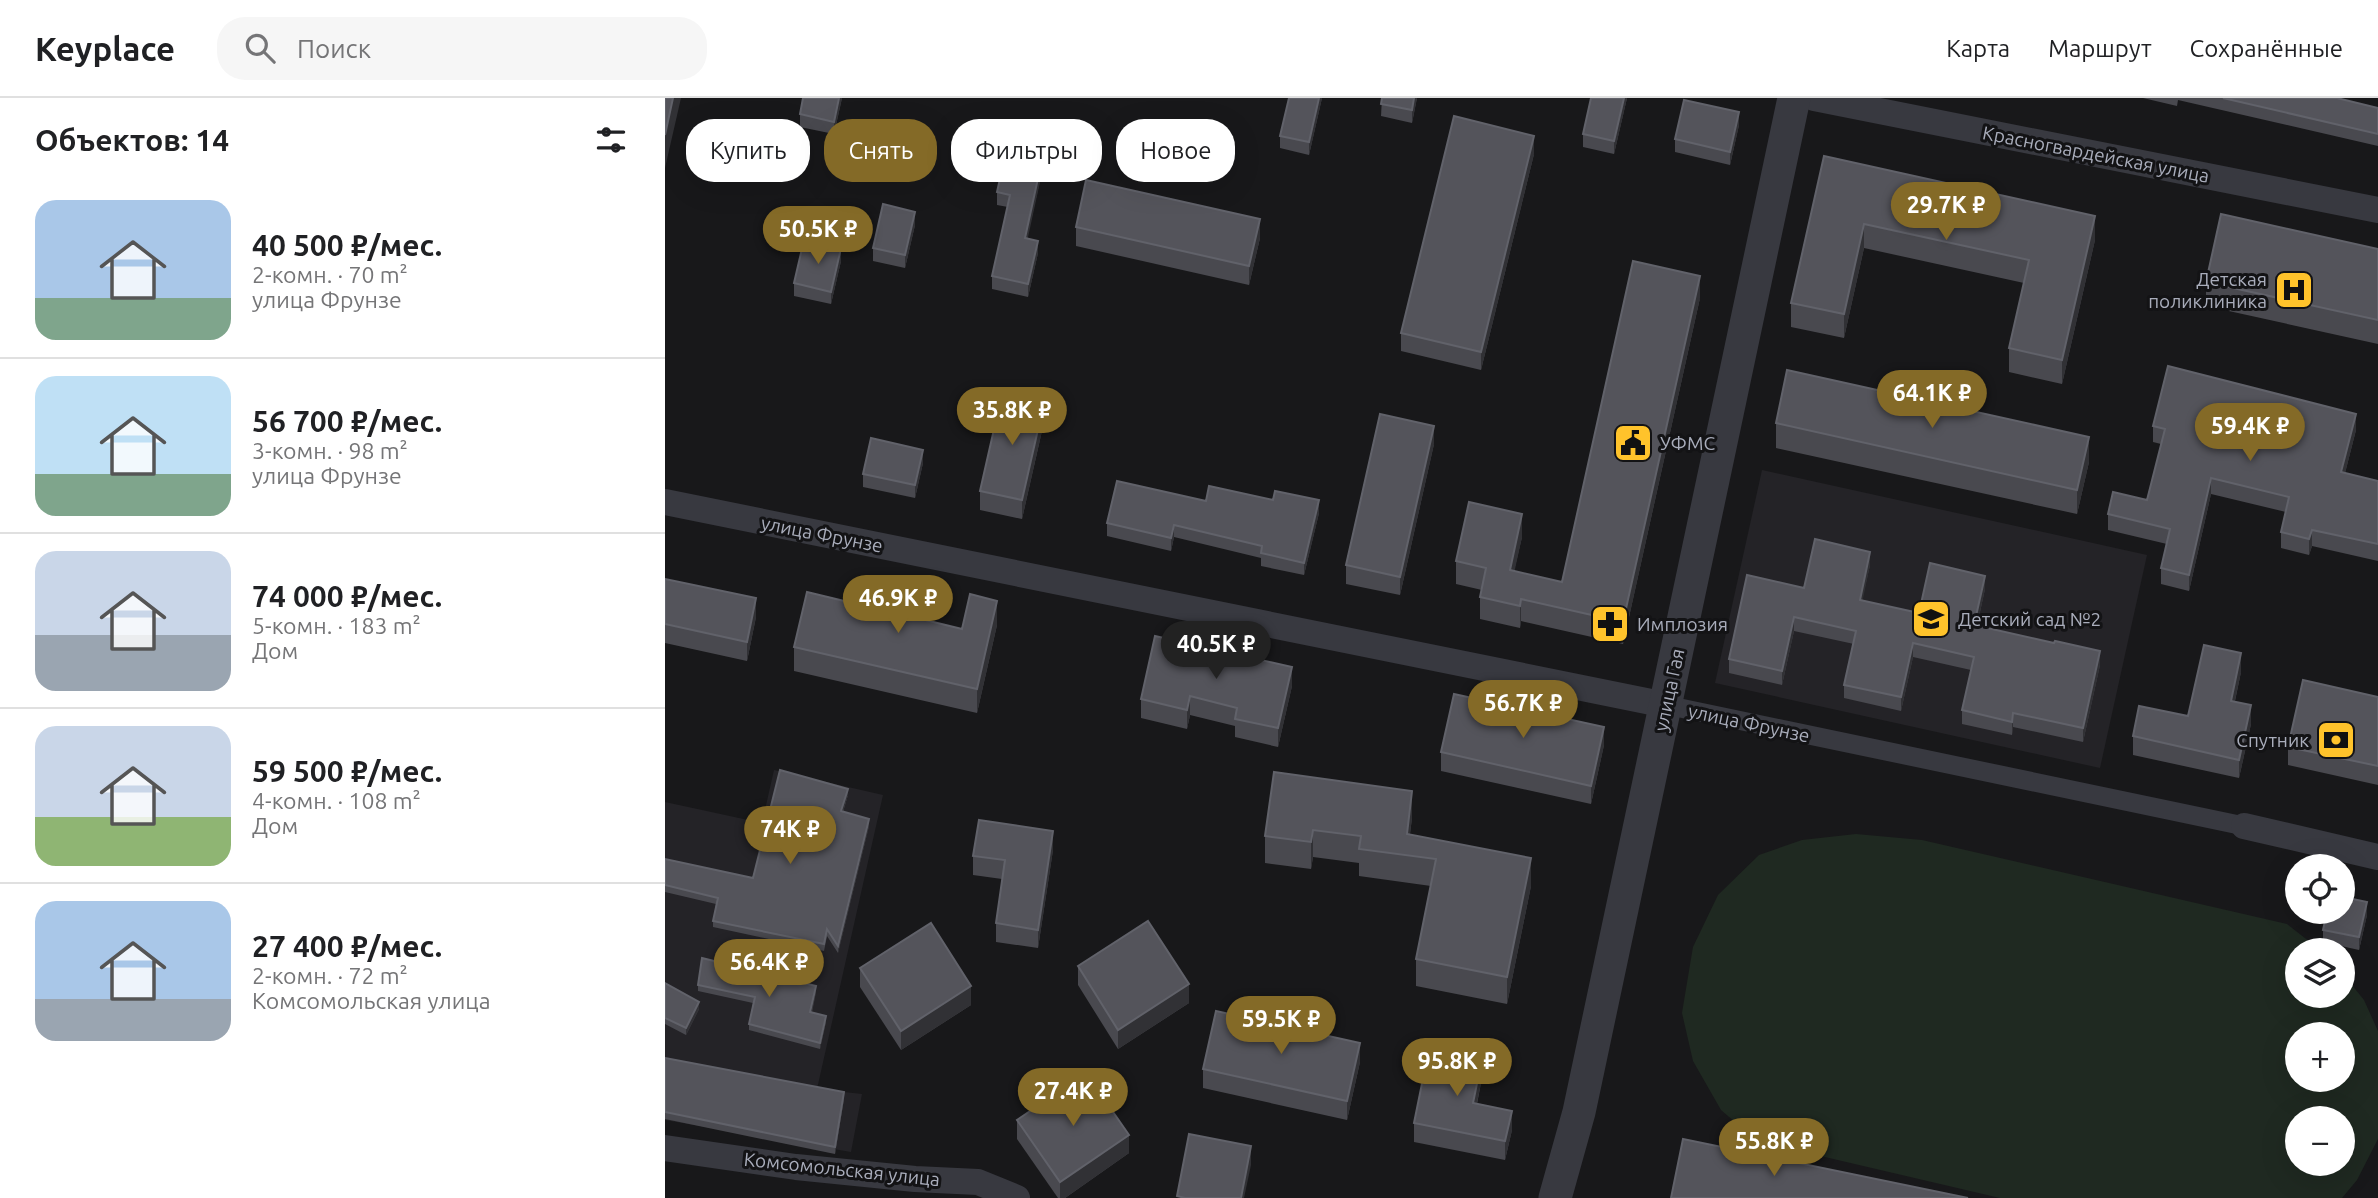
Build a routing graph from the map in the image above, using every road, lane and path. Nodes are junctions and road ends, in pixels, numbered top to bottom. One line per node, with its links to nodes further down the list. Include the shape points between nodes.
1 (1794, 98): 5 (street, улица Гая)
2 (1814, 98): 3 (street, Красногвардейская улица)
3 (2378, 210)
4 (665, 502): 5 (street, улица Фрунзе)
5 (1666, 705): 6 (street, улица Фрунзе); 10 (street, улица Гая, via 1579,1112)
6 (2244, 826): 7 (street, улица Фрунзе)
7 (2378, 857)
8 (665, 1148): 9 (street, Комсомольская улица, via 796,1167 978,1182)
9 (1017, 1198)
10 (1555, 1198)

